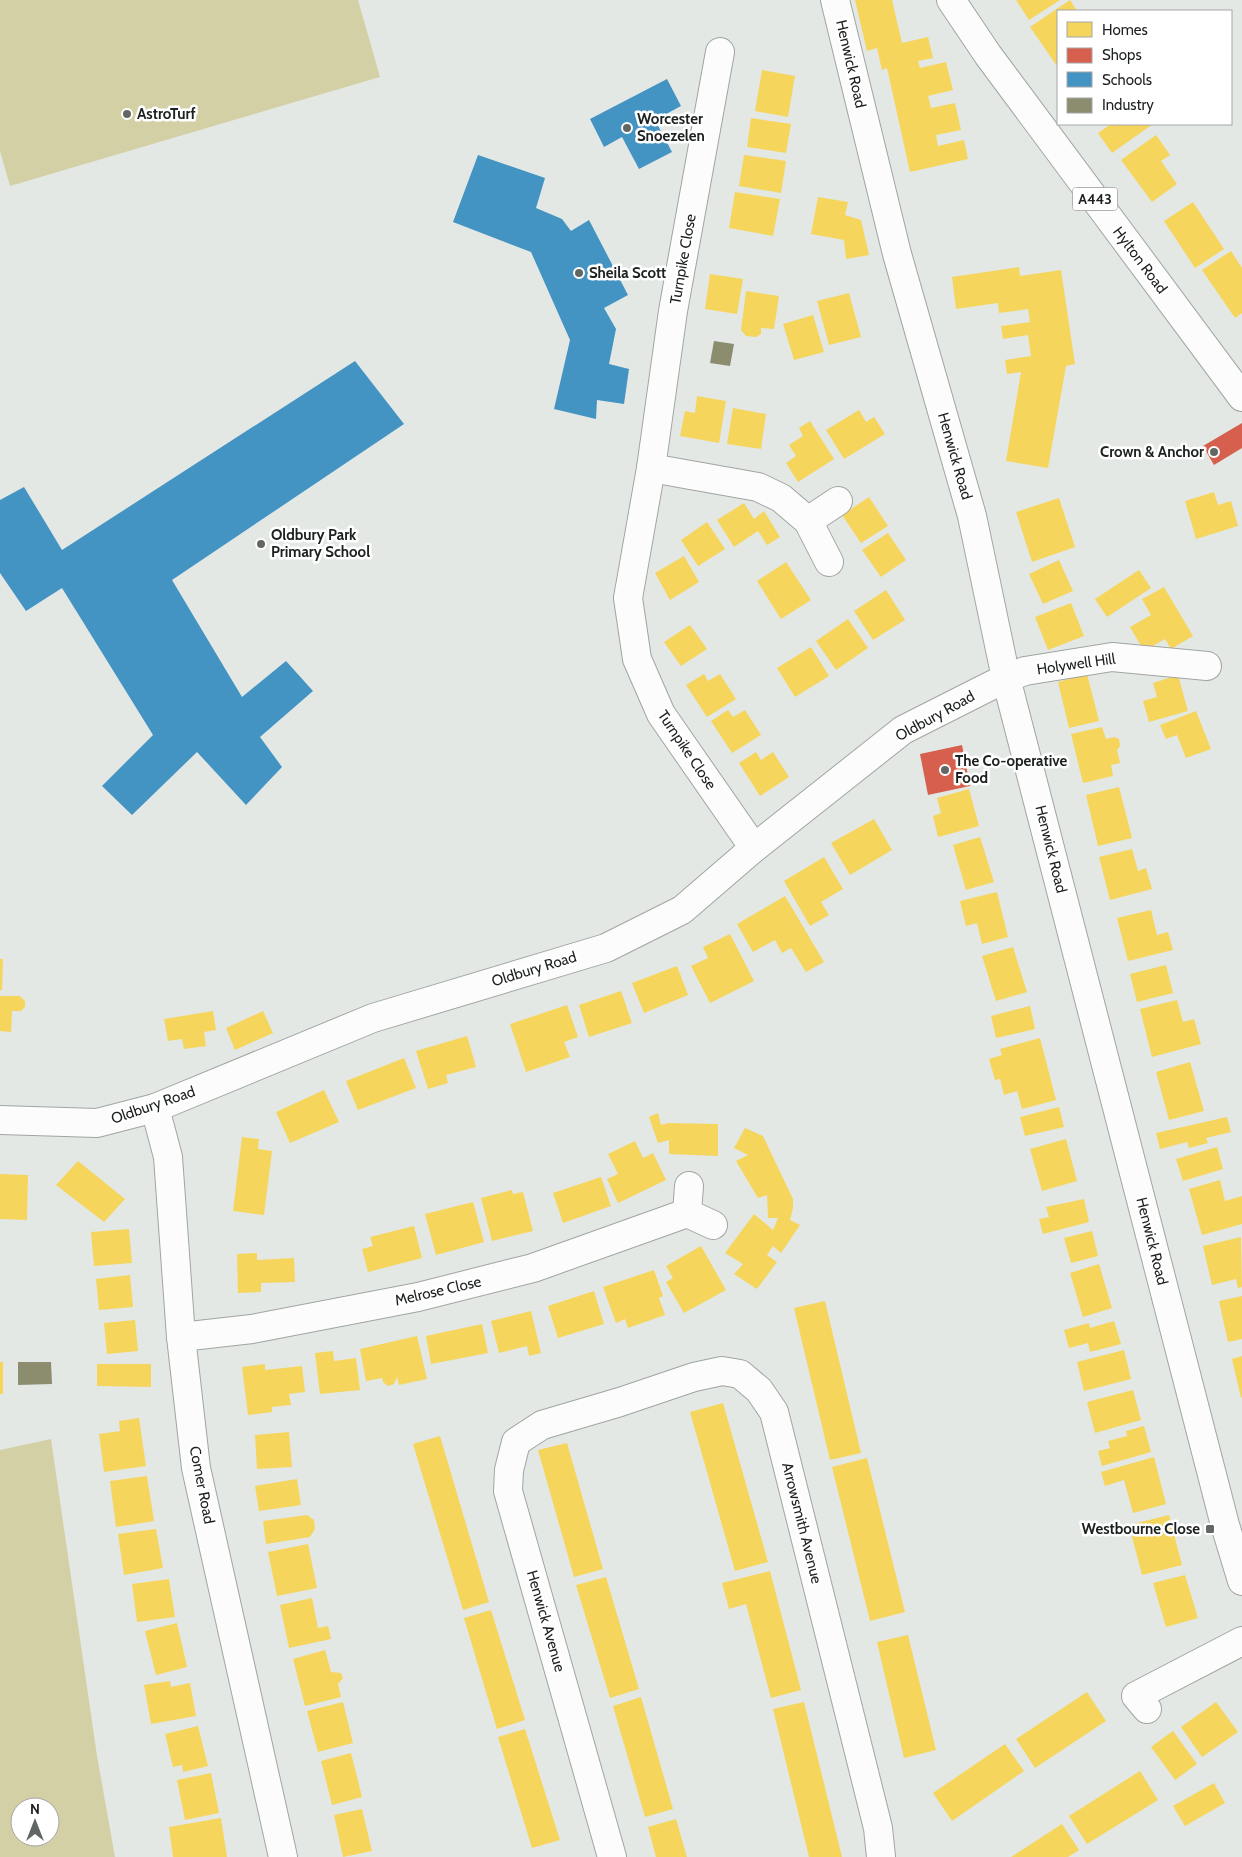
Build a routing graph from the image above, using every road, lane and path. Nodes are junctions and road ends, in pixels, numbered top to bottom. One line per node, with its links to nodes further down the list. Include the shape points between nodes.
1 (836, 0): 10 (street, Henwick Road, via 897,254 972,516)
2 (951, 0): 4 (street, Hylton Road / A443)
3 (720, 52): 5 (street, Turnpike Close, via 673,311)
4 (1242, 397)
5 (651, 468): 7 (street, via 758,487 781,498); 11 (street, Turnpike Close, via 628,598 637,659 661,714)
6 (838, 501): 7 (street)
7 (808, 521): 8 (street)
8 (829, 562)
9 (1207, 666): 10 (street, Holywell Hill, via 1112,657 1025,671)
10 (1006, 678): 11 (street, Oldbury Road, via 903,730); 19 (street, Henwick Road)
11 (754, 848): 12 (street, Oldbury Road, via 682,910 606,948 373,1018)
12 (155, 1108): 13 (street, Oldbury Road, via 97,1123); 17 (street, Comer Road, via 168,1157)
13 (0, 1120)
14 (689, 1186): 15 (street)
15 (687, 1213): 16 (street); 17 (street, Melrose Close, via 533,1268 418,1297 252,1329)
16 (713, 1225)
17 (182, 1337): 23 (street, Comer Road, via 196,1468)
18 (569, 1416): 24 (street, Henwick Avenue, via 542,1425 516,1442 508,1491); 25 (street, Arrowsmith Avenue, via 722,1371 740,1374 759,1390 774,1412 878,1828)
19 (1234, 1524): 20 (street, Henwick Road)
20 (1242, 1581)
21 (1242, 1641): 22 (street, via 1136,1696)
22 (1147, 1710)
23 (283, 1857)
24 (612, 1857)
25 (881, 1857)

